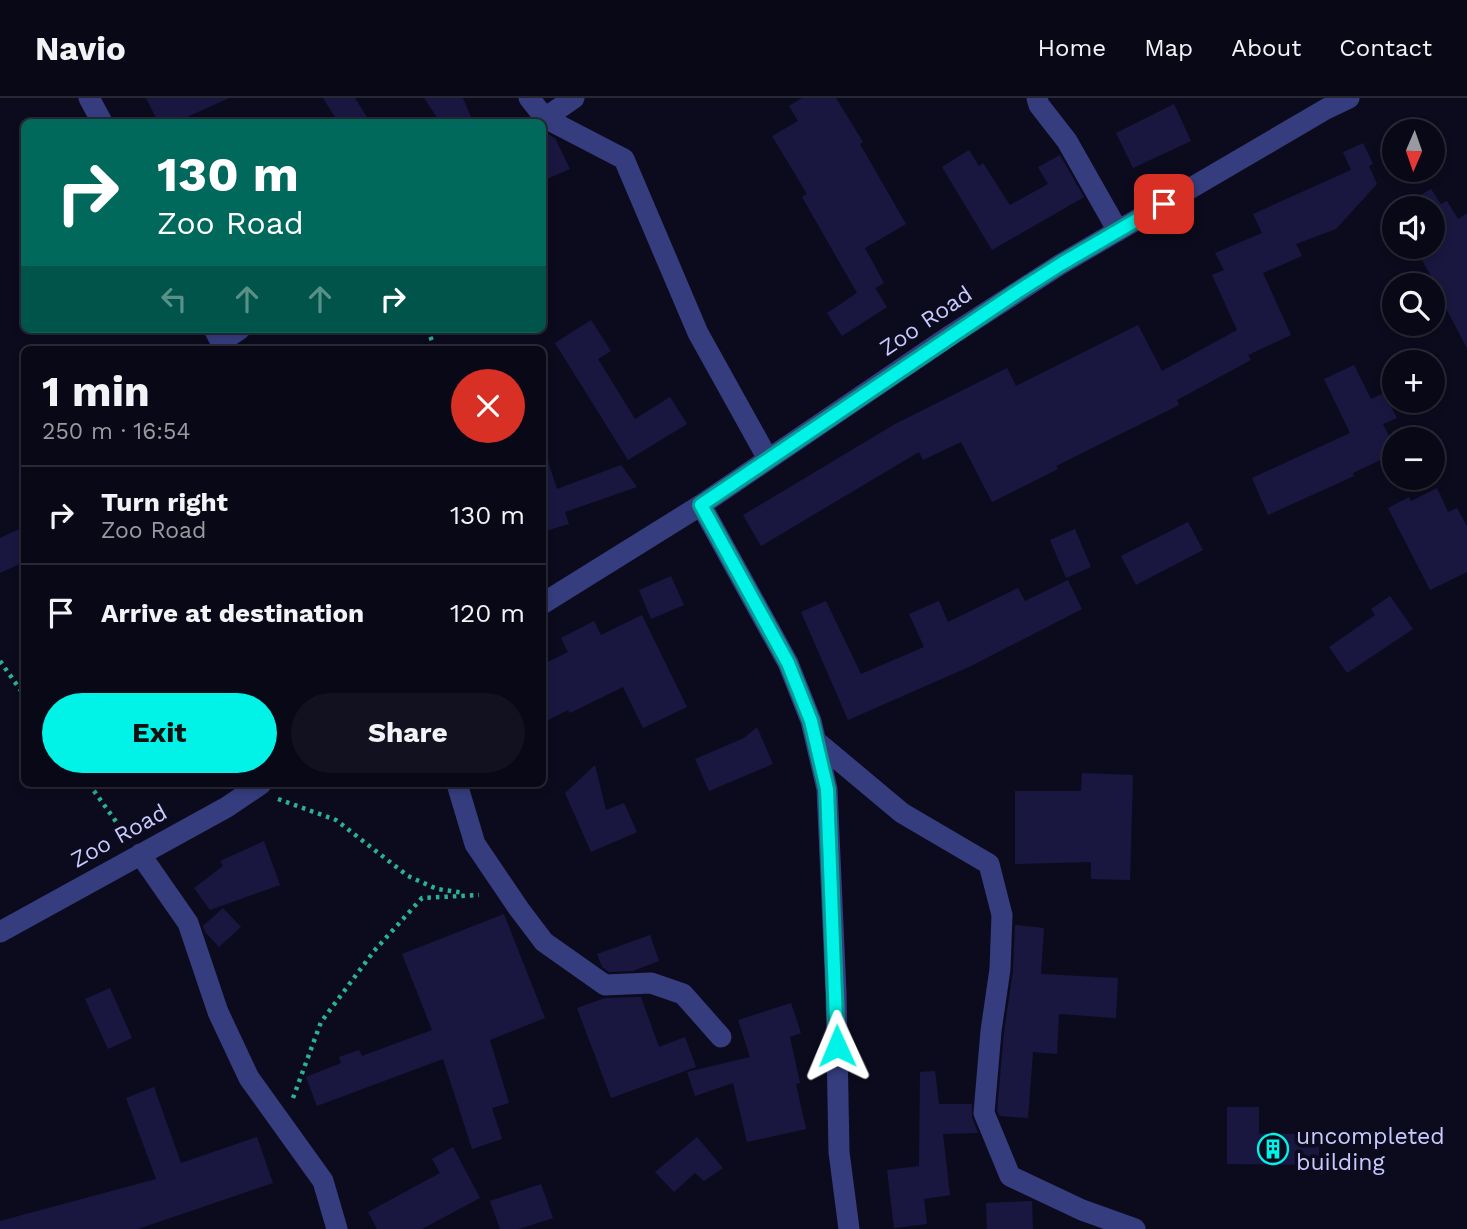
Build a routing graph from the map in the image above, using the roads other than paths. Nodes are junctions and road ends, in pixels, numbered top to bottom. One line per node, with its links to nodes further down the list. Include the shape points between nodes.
1 (89, 98): 6 (street)
2 (528, 98): 7 (street)
3 (574, 98): 8 (street)
4 (1037, 98): 10 (street)
5 (1349, 98): 10 (street, Zoo Road)
6 (100, 119)
7 (541, 119)
8 (543, 119)
9 (546, 122): 11 (street, via 624,159 698,333)
10 (1118, 231): 11 (street, Zoo Road, via 973,321)
11 (768, 459): 12 (street, Zoo Road)
12 (701, 505): 13 (street, Zoo Road); 14 (street, via 788,663)
13 (546, 602)
14 (816, 741): 21 (street, via 827,789 839,1152); 22 (street, via 902,813 989,864 1002,915 984,1113 1010,1176)
15 (257, 787): 17 (street, Zoo Road)
16 (458, 787): 19 (street, via 475,844 544,943 605,985 651,983 683,994)
17 (140, 854): 18 (street, Zoo Road); 20 (street, via 188,923 218,1013 249,1078 323,1181)
18 (0, 932)
19 (721, 1037)
20 (337, 1229)
21 (849, 1229)
22 (1135, 1229)

